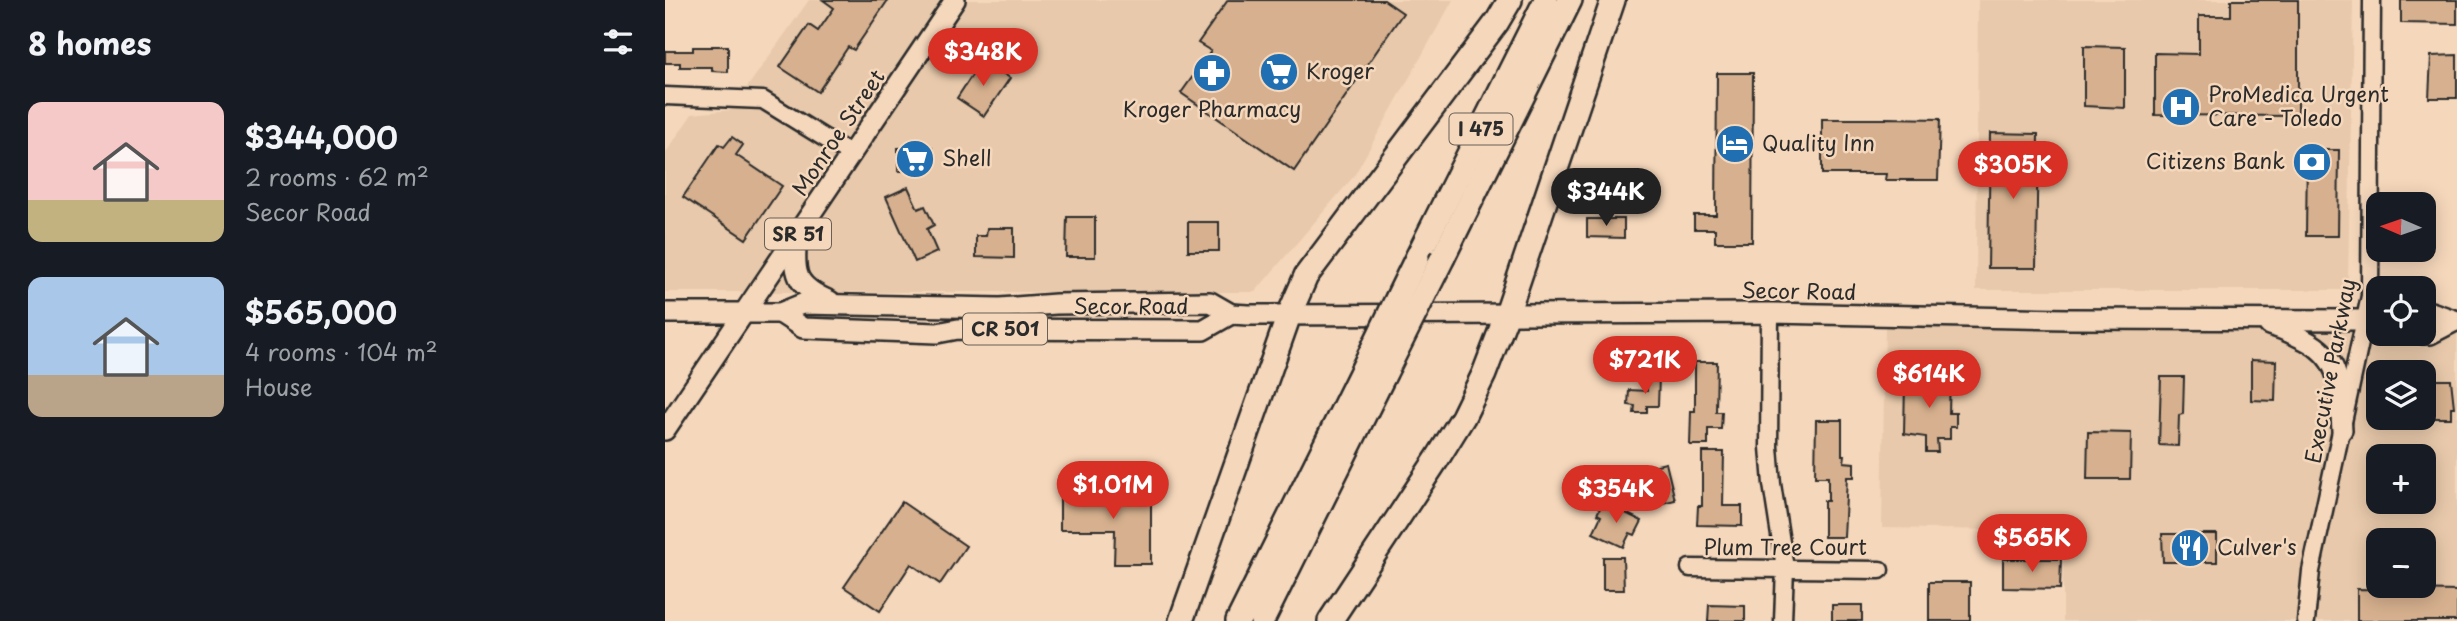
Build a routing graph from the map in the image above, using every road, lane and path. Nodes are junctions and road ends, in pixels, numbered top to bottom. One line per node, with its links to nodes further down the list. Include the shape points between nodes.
1 (955, 0): 8 (main road, Monroe Street / SR 51)
2 (1510, 0): 19 (highway, via 1306,276)
3 (1546, 0): 25 (highway, I 475, bridge, via 1417,258)
4 (1570, 0): 25 (highway, I 475, bridge, via 1443,257)
5 (1613, 0): 17 (highway)
6 (2372, 0): 10 (street, Executive Parkway)
7 (665, 96): 8 (street, via 763,100)
8 (852, 155): 9 (main road, Monroe Street / SR 51)
9 (797, 235): 11 (main road, via 797,277 810,292); 13 (main road, Monroe Street / SR 51)
10 (2371, 276)
11 (841, 305): 14 (main road, Secor Road, via 802,304); 16 (main road, Secor Road, via 1000,308 1210,302)
12 (665, 313): 13 (main road, Secor Road)
13 (744, 313): 14 (main road, Secor Road); 26 (main road, Monroe Street / SR 51)
14 (781, 313): 16 (main road, Secor Road / CR 501, via 803,328 937,333 958,329 1203,330)
15 (1770, 313): 17 (main road, Secor Road); 20 (main road, Secor Road); 29 (street, via 1769,447)
16 (1231, 314): 19 (main road, Secor Road)
17 (1507, 314): 19 (main road, Secor Road); 34 (highway, via 1463,417)
18 (2436, 314): 22 (main road)
19 (1289, 315): 31 (highway)
20 (2248, 319): 21 (main road, Secor Road); 27 (main road, via 2278,327 2321,348 2339,380)
21 (2366, 320)
22 (2456, 321): 23 (main road)
23 (2436, 331)
24 (2366, 346): 27 (street, Executive Parkway)
25 (1373, 373): 32 (highway, I 475); 33 (highway, I 475)
26 (665, 430)
27 (2342, 430): 36 (street, Executive Parkway, via 2311,571)
28 (1690, 568): 29 (street, Plum Tree Court)
29 (1785, 568): 30 (street, Plum Tree Court); 35 (street)
30 (1880, 570)
31 (1181, 621)
32 (1238, 621)
33 (1262, 621)
34 (1330, 621)
35 (1783, 621)
36 (2306, 621)

